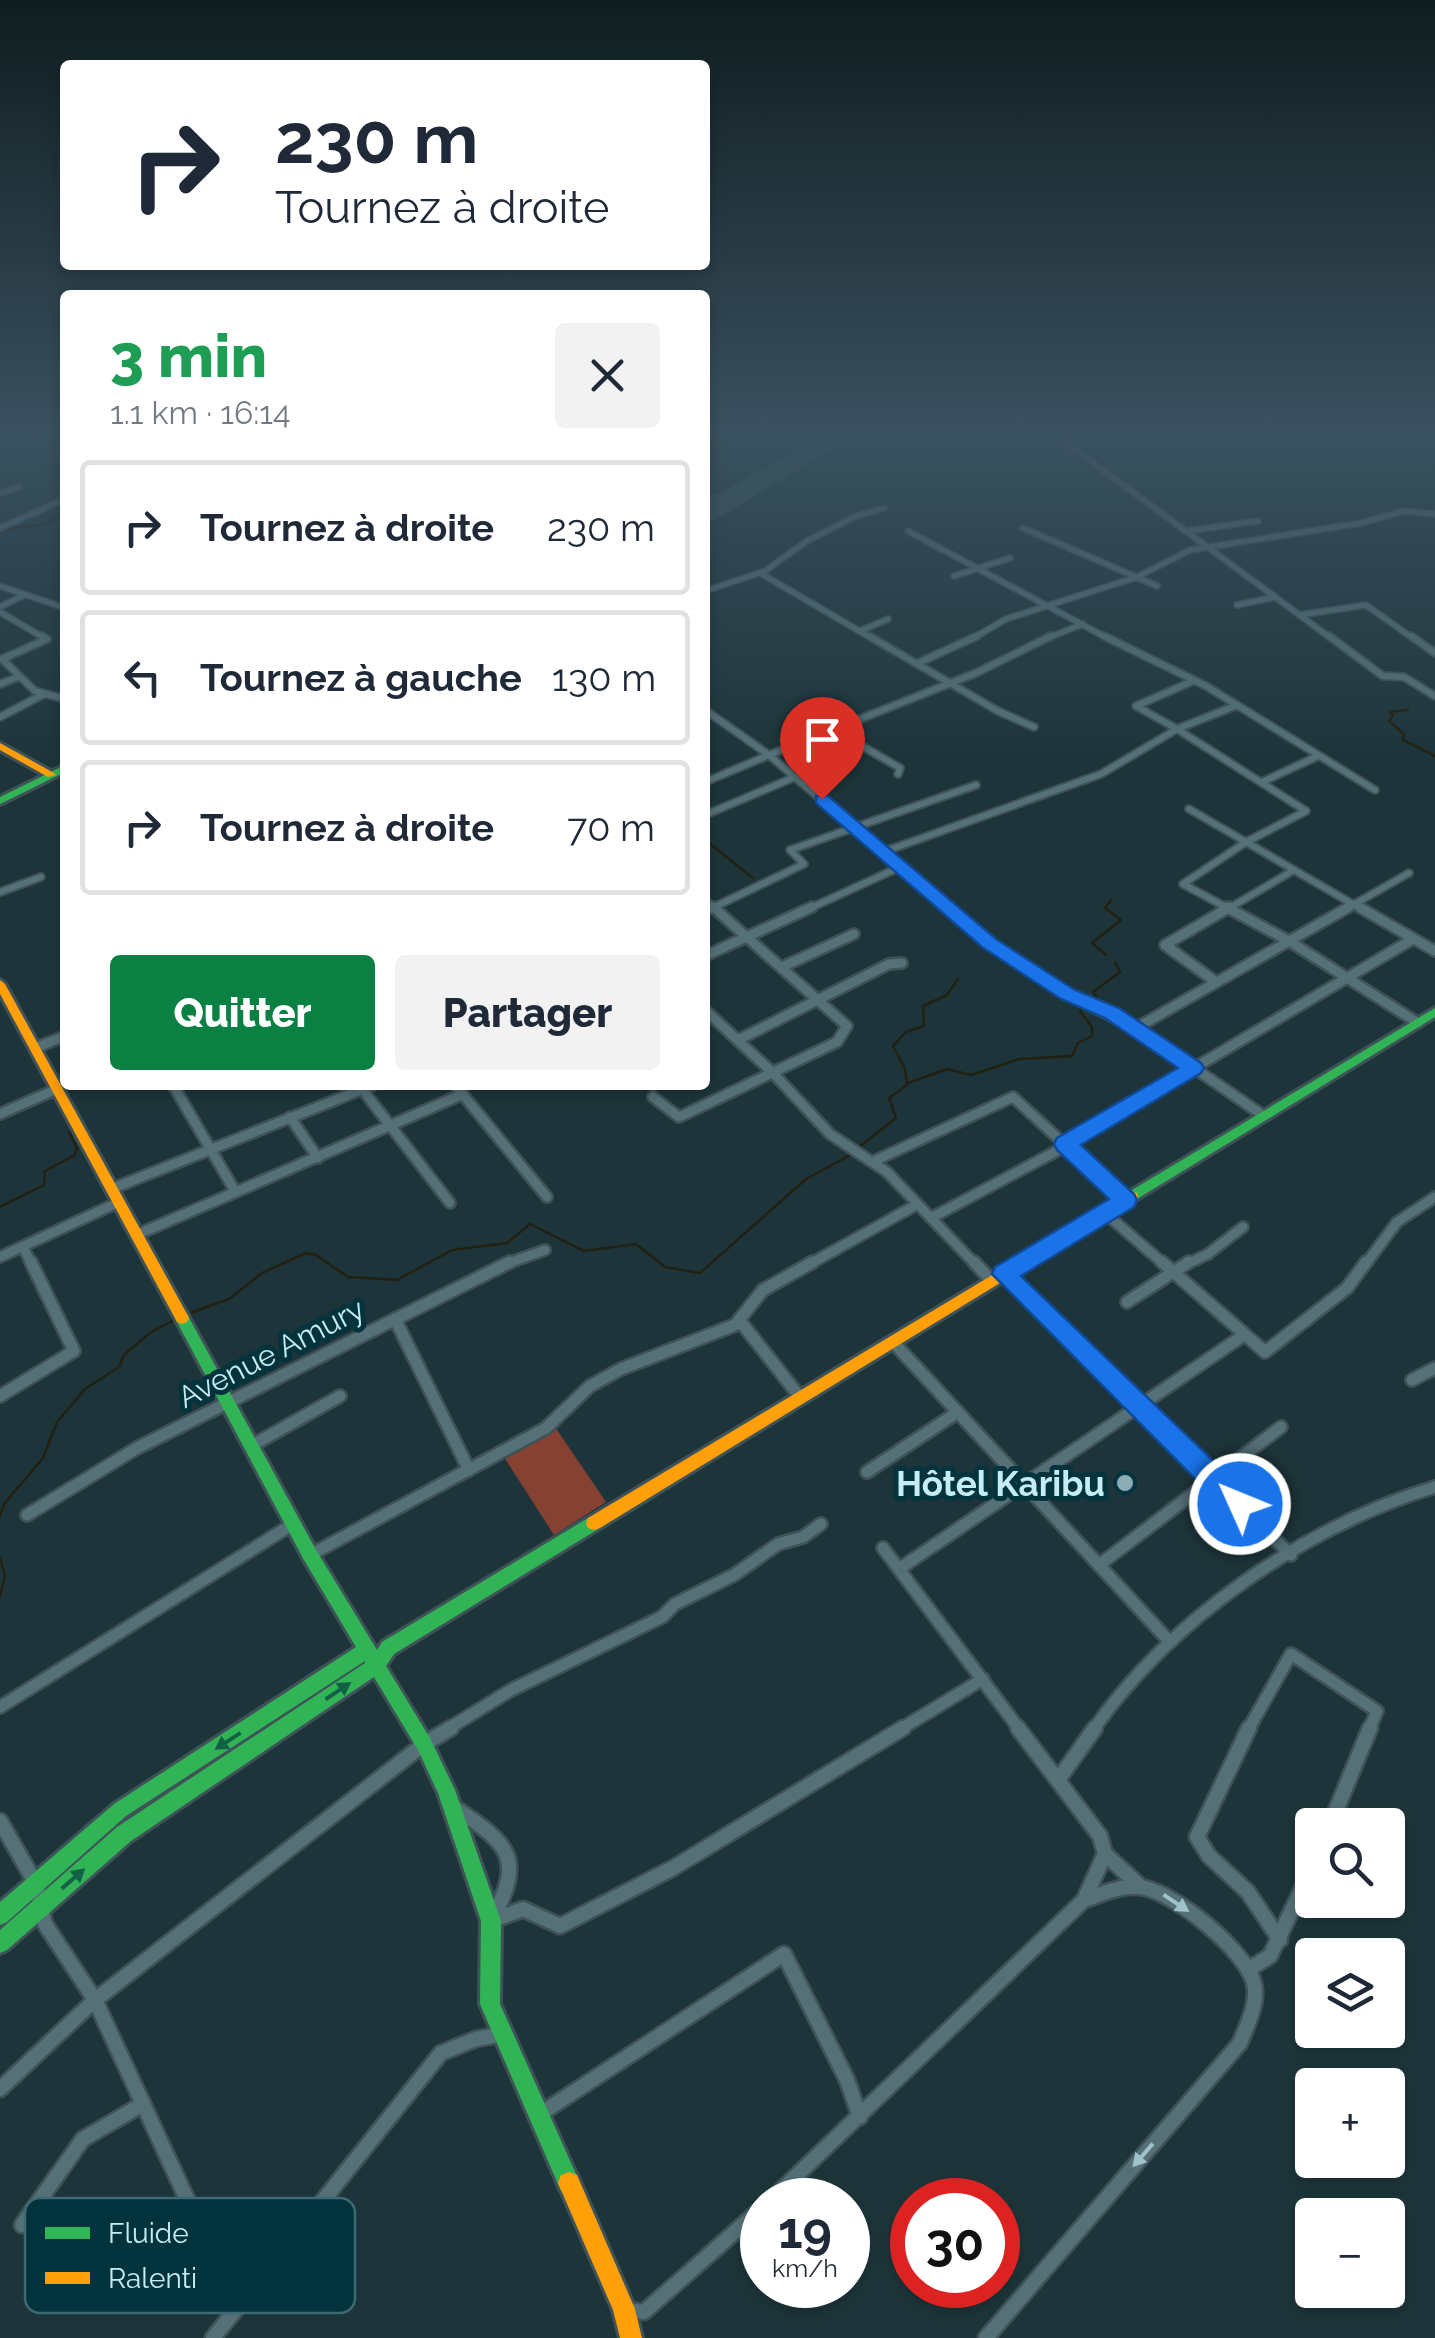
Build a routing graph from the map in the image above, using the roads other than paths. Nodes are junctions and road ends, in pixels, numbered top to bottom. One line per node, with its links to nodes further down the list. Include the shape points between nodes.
1 (811, 539): 9 (street)
2 (923, 539): 8 (street)
3 (1049, 539): 11 (street)
4 (1196, 539): 6 (street)
5 (1262, 539): 6 (street)
6 (1208, 548): 11 (street); 16 (street)
7 (1010, 558): 8 (street)
8 (978, 568): 10 (street); 17 (street)
9 (760, 574): 14 (street); 24 (street)
10 (954, 576)
11 (1137, 577): 13 (street); 17 (street)
12 (0, 586): 15 (street)
13 (1157, 586)
14 (710, 589)
15 (24, 594): 19 (street); 20 (street)
16 (1276, 597): 18 (street); 21 (street)
17 (1048, 604): 23 (street); 27 (street)
18 (1236, 605)
19 (60, 606)
20 (0, 610): 26 (street, via 47,640)
21 (1299, 615): 25 (street, via 1366,605); 33 (street, via 1383,676 1404,676)
22 (888, 618): 24 (street)
23 (1083, 624): 29 (street); 30 (street)
24 (860, 631): 27 (street)
25 (1435, 652)
26 (1, 659): 28 (street)
27 (918, 664): 30 (street)
28 (18, 677): 31 (street); 32 (street)
29 (1194, 681): 35 (street); 39 (street, via 1136,706)
30 (950, 682): 38 (street); 40 (street)
31 (0, 684)
32 (44, 694): 34 (street); 37 (street)
33 (1435, 696)
34 (60, 698)
35 (1234, 706): 39 (street); 43 (street)
36 (710, 714): 42 (street)
37 (0, 717)
38 (1034, 728)
39 (1178, 729): 49 (street); 57 (street, via 1101,774)
40 (833, 730): 42 (street); 45 (street, via 900,768)
41 (0, 746): 46 (street)
42 (769, 756): 47 (street); 48 (street)
43 (1318, 756): 49 (street); 51 (street)
44 (60, 770): 46 (street)
45 (898, 774)
46 (50, 775): 52 (street)
47 (795, 776): 54 (street); 55 (street)
48 (710, 780)
49 (1262, 782): 56 (street, via 1306,811)
50 (976, 784): 55 (street)
51 (1376, 790)
52 (0, 801)
53 (1189, 809): 56 (street)
54 (710, 813)
55 (854, 827): 57 (street); 65 (street, via 790,850 804,864)
56 (1246, 842): 59 (street); 67 (street, via 1183,884)
57 (883, 852): 58 (street)
58 (900, 866): 69 (street); 83 (street, via 989,943)
59 (1294, 870): 64 (street); 67 (street)
60 (1409, 873): 64 (street)
61 (40, 877): 62 (street)
62 (0, 892)
63 (710, 903): 65 (street)
64 (1354, 904): 70 (street); 71 (street)
65 (716, 906): 66 (street); 69 (street)
66 (710, 909)
67 (1231, 910): 71 (street); 77 (street, via 1165,946)
68 (854, 934): 75 (street)
69 (749, 936): 73 (street); 75 (street)
70 (1413, 938): 72 (street); 76 (street)
71 (1288, 941): 76 (street); 77 (street)
72 (1435, 951)
73 (710, 954)
74 (902, 964): 79 (street, via 889,964)
75 (782, 967): 79 (street)
76 (1347, 978): 82 (street); 87 (street)
77 (1216, 982): 83 (street)
78 (0, 984): 86 (street)
79 (818, 1000): 85 (street); 88 (street, via 847,1026 837,1042)
80 (1435, 1012): 82 (street)
81 (710, 1015): 85 (street)
82 (1418, 1023): 97 (street)
83 (1136, 1028): 87 (street)
84 (60, 1038): 86 (street)
85 (738, 1040): 88 (street)
86 (34, 1048): 89 (street)
87 (1194, 1068): 97 (street); 100 (street)
88 (773, 1073): 95 (street, via 679,1117); 103 (street, via 821,1126)
89 (57, 1089): 96 (street); 104 (street)
90 (176, 1090): 101 (street)
91 (360, 1090): 98 (street)
92 (370, 1090): 99 (street)
93 (459, 1090): 94 (street)
94 (462, 1094): 99 (street); 106 (street)
95 (653, 1098)
96 (0, 1114)
97 (1264, 1116): 108 (street)
98 (290, 1117): 101 (street); 102 (street)
99 (392, 1128): 102 (street); 110 (street)
100 (1066, 1145): 103 (street, via 1012,1097); 108 (street); 113 (street)
101 (211, 1148): 104 (street); 105 (street)
102 (318, 1158): 105 (street)
103 (874, 1161): 111 (street)
104 (111, 1189): 109 (street)
105 (235, 1191): 115 (street)
106 (547, 1197)
107 (1435, 1197): 124 (street, via 1397,1222 1347,1288 1265,1352)
108 (1126, 1200): 112 (street)
109 (119, 1202): 115 (street); 116 (street)
110 (450, 1203)
111 (916, 1205): 113 (street); 123 (street, via 763,1290)
112 (1105, 1213): 119 (street); 120 (street)
113 (931, 1218): 120 (street)
114 (1243, 1227): 119 (street)
115 (136, 1235): 131 (street)
116 (24, 1247): 118 (street); 128 (street, via 74,1351)
117 (545, 1250): 122 (street, Avenue Amury)
118 (0, 1257)
119 (1173, 1272): 121 (street); 124 (street)
120 (998, 1278): 125 (street); 132 (street)
121 (1127, 1302)
122 (395, 1319): 131 (street, Avenue Amury); 136 (street)
123 (740, 1321): 130 (street); 136 (street, via 590,1386 546,1428)
124 (1244, 1335): 132 (street)
125 (892, 1342): 130 (street); 133 (street)
126 (1435, 1368): 127 (street)
127 (1412, 1380)
128 (0, 1396)
129 (340, 1396): 135 (street)
130 (800, 1398): 150 (street)
131 (228, 1403): 135 (street); 141 (street, Avenue Amury)
132 (1139, 1406): 138 (street); 139 (street)
133 (958, 1412): 137 (street); 139 (street)
134 (1282, 1428): 138 (street)
135 (250, 1446): 142 (street)
136 (469, 1470): 146 (street)
137 (868, 1472)
138 (1214, 1479): 145 (street); 147 (street)
139 (1025, 1484): 147 (street); 148 (street)
140 (1435, 1486): 145 (street, via 1379,1504)
141 (27, 1515)
142 (293, 1524): 146 (street); 154 (street)
143 (820, 1524): 155 (street)
144 (883, 1548): 148 (street)
145 (1291, 1555): 149 (street)
146 (310, 1556): 151 (street)
147 (1100, 1565): 149 (street)
148 (899, 1569): 153 (street)
149 (1170, 1642): 156 (street, via 1123,1691)
150 (388, 1648): 151 (street); 152 (street)
151 (368, 1649): 152 (street); 161 (street, one-way to 161, via 120,1810)
152 (377, 1665): 155 (street); 164 (street, one-way to 152, via 124,1834)
153 (983, 1679): 156 (street); 167 (street, via 673,1868 560,1926 524,1907)
154 (0, 1707)
155 (424, 1744): 157 (street); 171 (street)
156 (1058, 1780): 160 (street, via 1100,1836)
157 (452, 1806): 167 (street); 167 (street, via 494,1834 507,1860 511,1880)
158 (1337, 1808): 168 (street, via 1377,1711 1290,1654 1196,1837 1248,1892)
159 (0, 1821): 161 (street)
160 (1105, 1854): 162 (street); 163 (street)
161 (36, 1884): 164 (street); 166 (street)
162 (1141, 1887): 163 (street); 170 (street, one-way to 170, via 1194,1915)
163 (1084, 1900): 176 (street)
164 (42, 1906): 169 (street); 171 (street, via 45,1924)
165 (1295, 1906): 168 (street)
166 (0, 1914)
167 (491, 1921): 172 (street, via 490,2004)
168 (1280, 1940): 170 (street)
169 (0, 1943)
170 (1249, 1970): 188 (street, one-way to 188, via 1255,1997 1240,2043)
171 (95, 2000): 173 (street); 174 (street)
172 (503, 2034): 175 (street); 180 (street, via 440,2053)
173 (0, 2089)
174 (143, 2104): 178 (street, via 83,2139); 179 (street)
175 (540, 2114): 176 (street, via 784,1954); 184 (street)
176 (860, 2117): 177 (street)
177 (795, 2178)
178 (41, 2198)
179 (186, 2198)
180 (325, 2198)
181 (25, 2221): 182 (street)
182 (22, 2225)
183 (740, 2227): 184 (street, via 644,2312)
184 (624, 2309): 187 (street)
185 (232, 2313): 186 (street)
186 (212, 2338)
187 (631, 2338)
188 (986, 2338)

